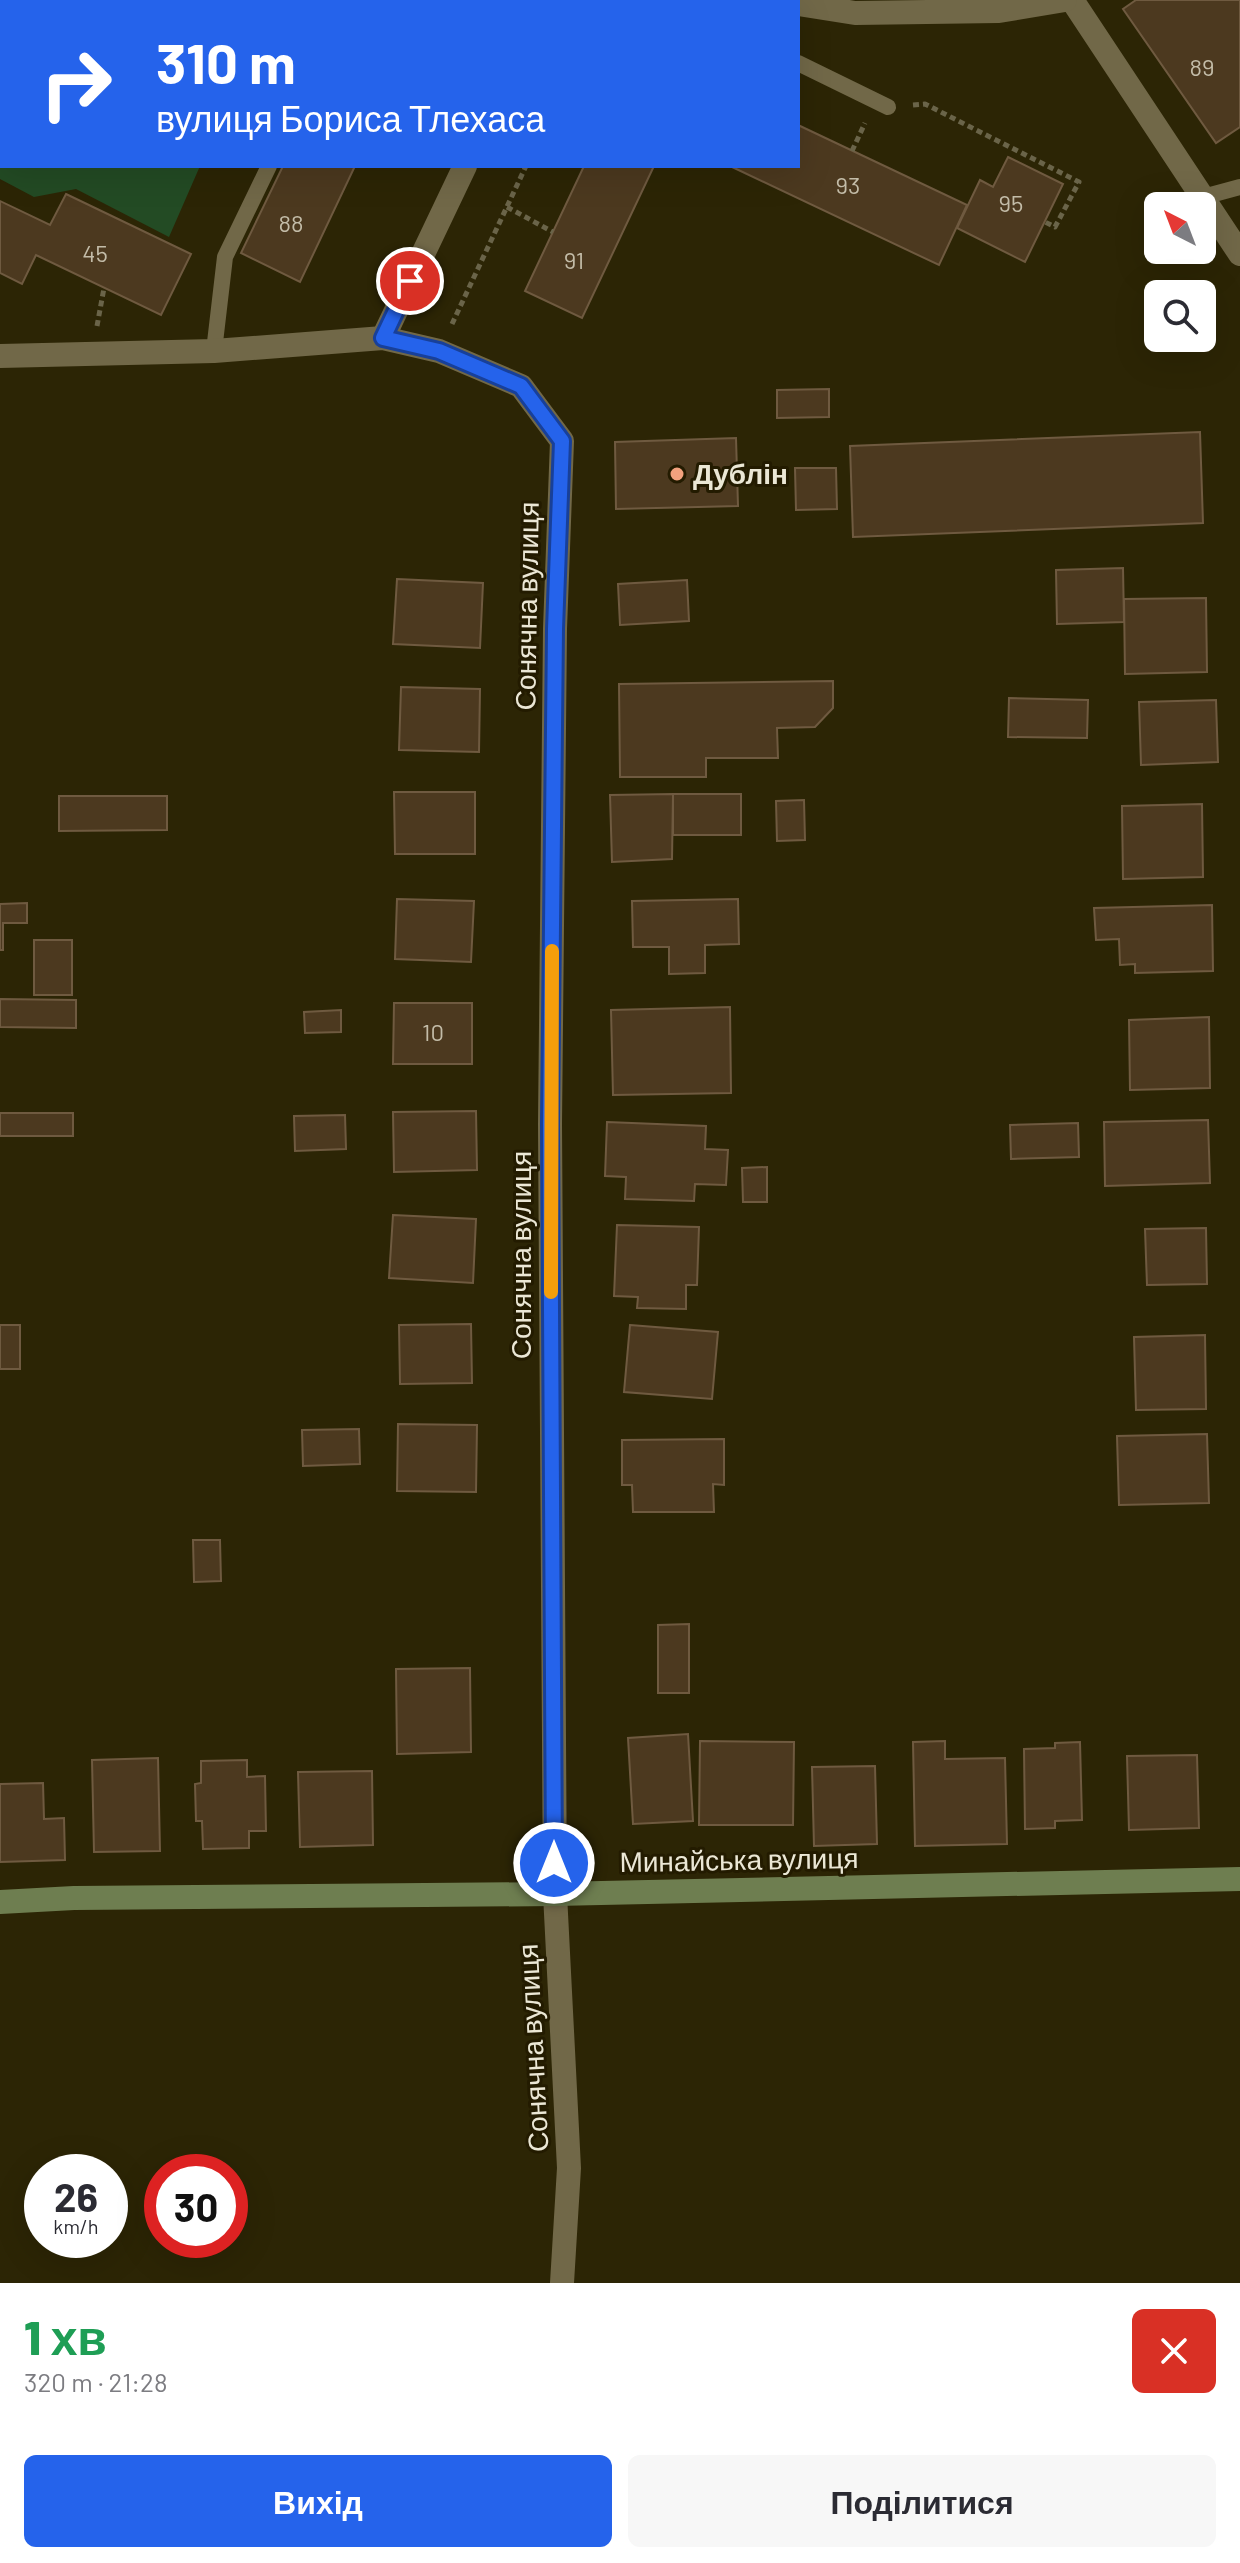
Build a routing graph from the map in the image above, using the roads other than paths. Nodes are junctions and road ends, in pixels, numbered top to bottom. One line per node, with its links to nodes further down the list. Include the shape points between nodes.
1 (1065, 0): 3 (street, via 999,11 855,13)
2 (1072, 0): 9 (street)
3 (800, 4)
4 (800, 64): 5 (lane)
5 (888, 107)
6 (268, 168): 14 (lane, via 225,257)
7 (464, 168): 13 (street)
8 (1240, 187): 10 (lane)
9 (1200, 192)
10 (1216, 193)
11 (1216, 217): 12 (street)
12 (1240, 254)
13 (383, 338): 14 (street, Сонячна вулиця); 17 (street, Сонячна вулиця, via 439,351 521,386 562,441 550,1124)
14 (214, 351): 15 (street, Сонячна вулиця)
15 (0, 356)
16 (1240, 1879): 17 (street, Минайська вулиця)
17 (555, 1894): 18 (street, Минайська вулиця); 19 (street, Сонячна вулиця, via 569,2168)
18 (0, 1902)
19 (562, 2283)

